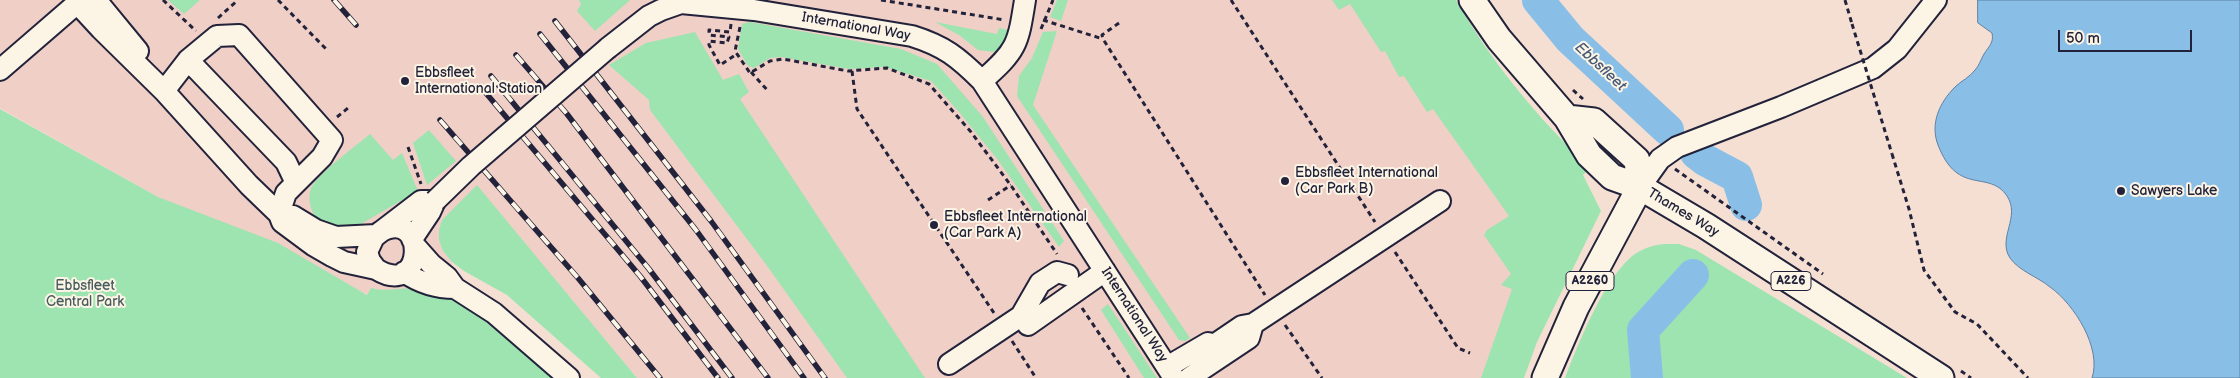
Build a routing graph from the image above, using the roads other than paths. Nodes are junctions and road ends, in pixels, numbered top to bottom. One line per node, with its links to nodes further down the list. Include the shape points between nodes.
1 (1025, 0): 7 (street, via 1014,49)
2 (1472, 0): 10 (main road, via 1499,39 1567,118 1594,121 1637,160)
3 (1936, 0): 10 (street, via 1902,44 1873,68 1677,147 1660,159)
4 (84, 1): 6 (street); 8 (street, via 100,29)
5 (188, 60): 8 (street); 9 (street, via 286,162); 9 (street, via 217,36 239,35 332,140 322,157)
6 (0, 70)
7 (982, 81): 11 (street, International Way, bridge, via 949,52 912,36 725,6 682,3 661,10 640,23); 16 (street, International Way)
8 (162, 89): 13 (street)
9 (296, 183): 13 (street, via 286,193)
10 (1640, 187): 23 (main road, Thames Way / A226); 26 (main road, A2260, via 1576,307)
11 (430, 197): 14 (street, International Way); 15 (street, International Way, via 430,212)
12 (1440, 201): 20 (street)
13 (279, 214): 14 (street, via 295,216 316,230 336,237); 17 (street, via 282,222 327,254 344,262)
14 (378, 233): 15 (street, via 397,227 404,230); 17 (street, via 369,244 368,252)
15 (414, 243): 18 (street, International Way, via 414,261); 19 (street)
16 (1101, 264): 21 (street, via 1066,284 1051,298); 22 (street, International Way)
17 (376, 269): 18 (street, via 392,275)
18 (404, 272): 19 (street, via 416,281 440,288)
19 (455, 288): 24 (street, via 494,313)
20 (1253, 324): 22 (street, via 1242,326 1214,345 1208,343); 25 (street, via 1250,338)
21 (949, 364)
22 (1171, 372)
23 (1947, 372)
24 (569, 378)
25 (1189, 378)
26 (1545, 378)

